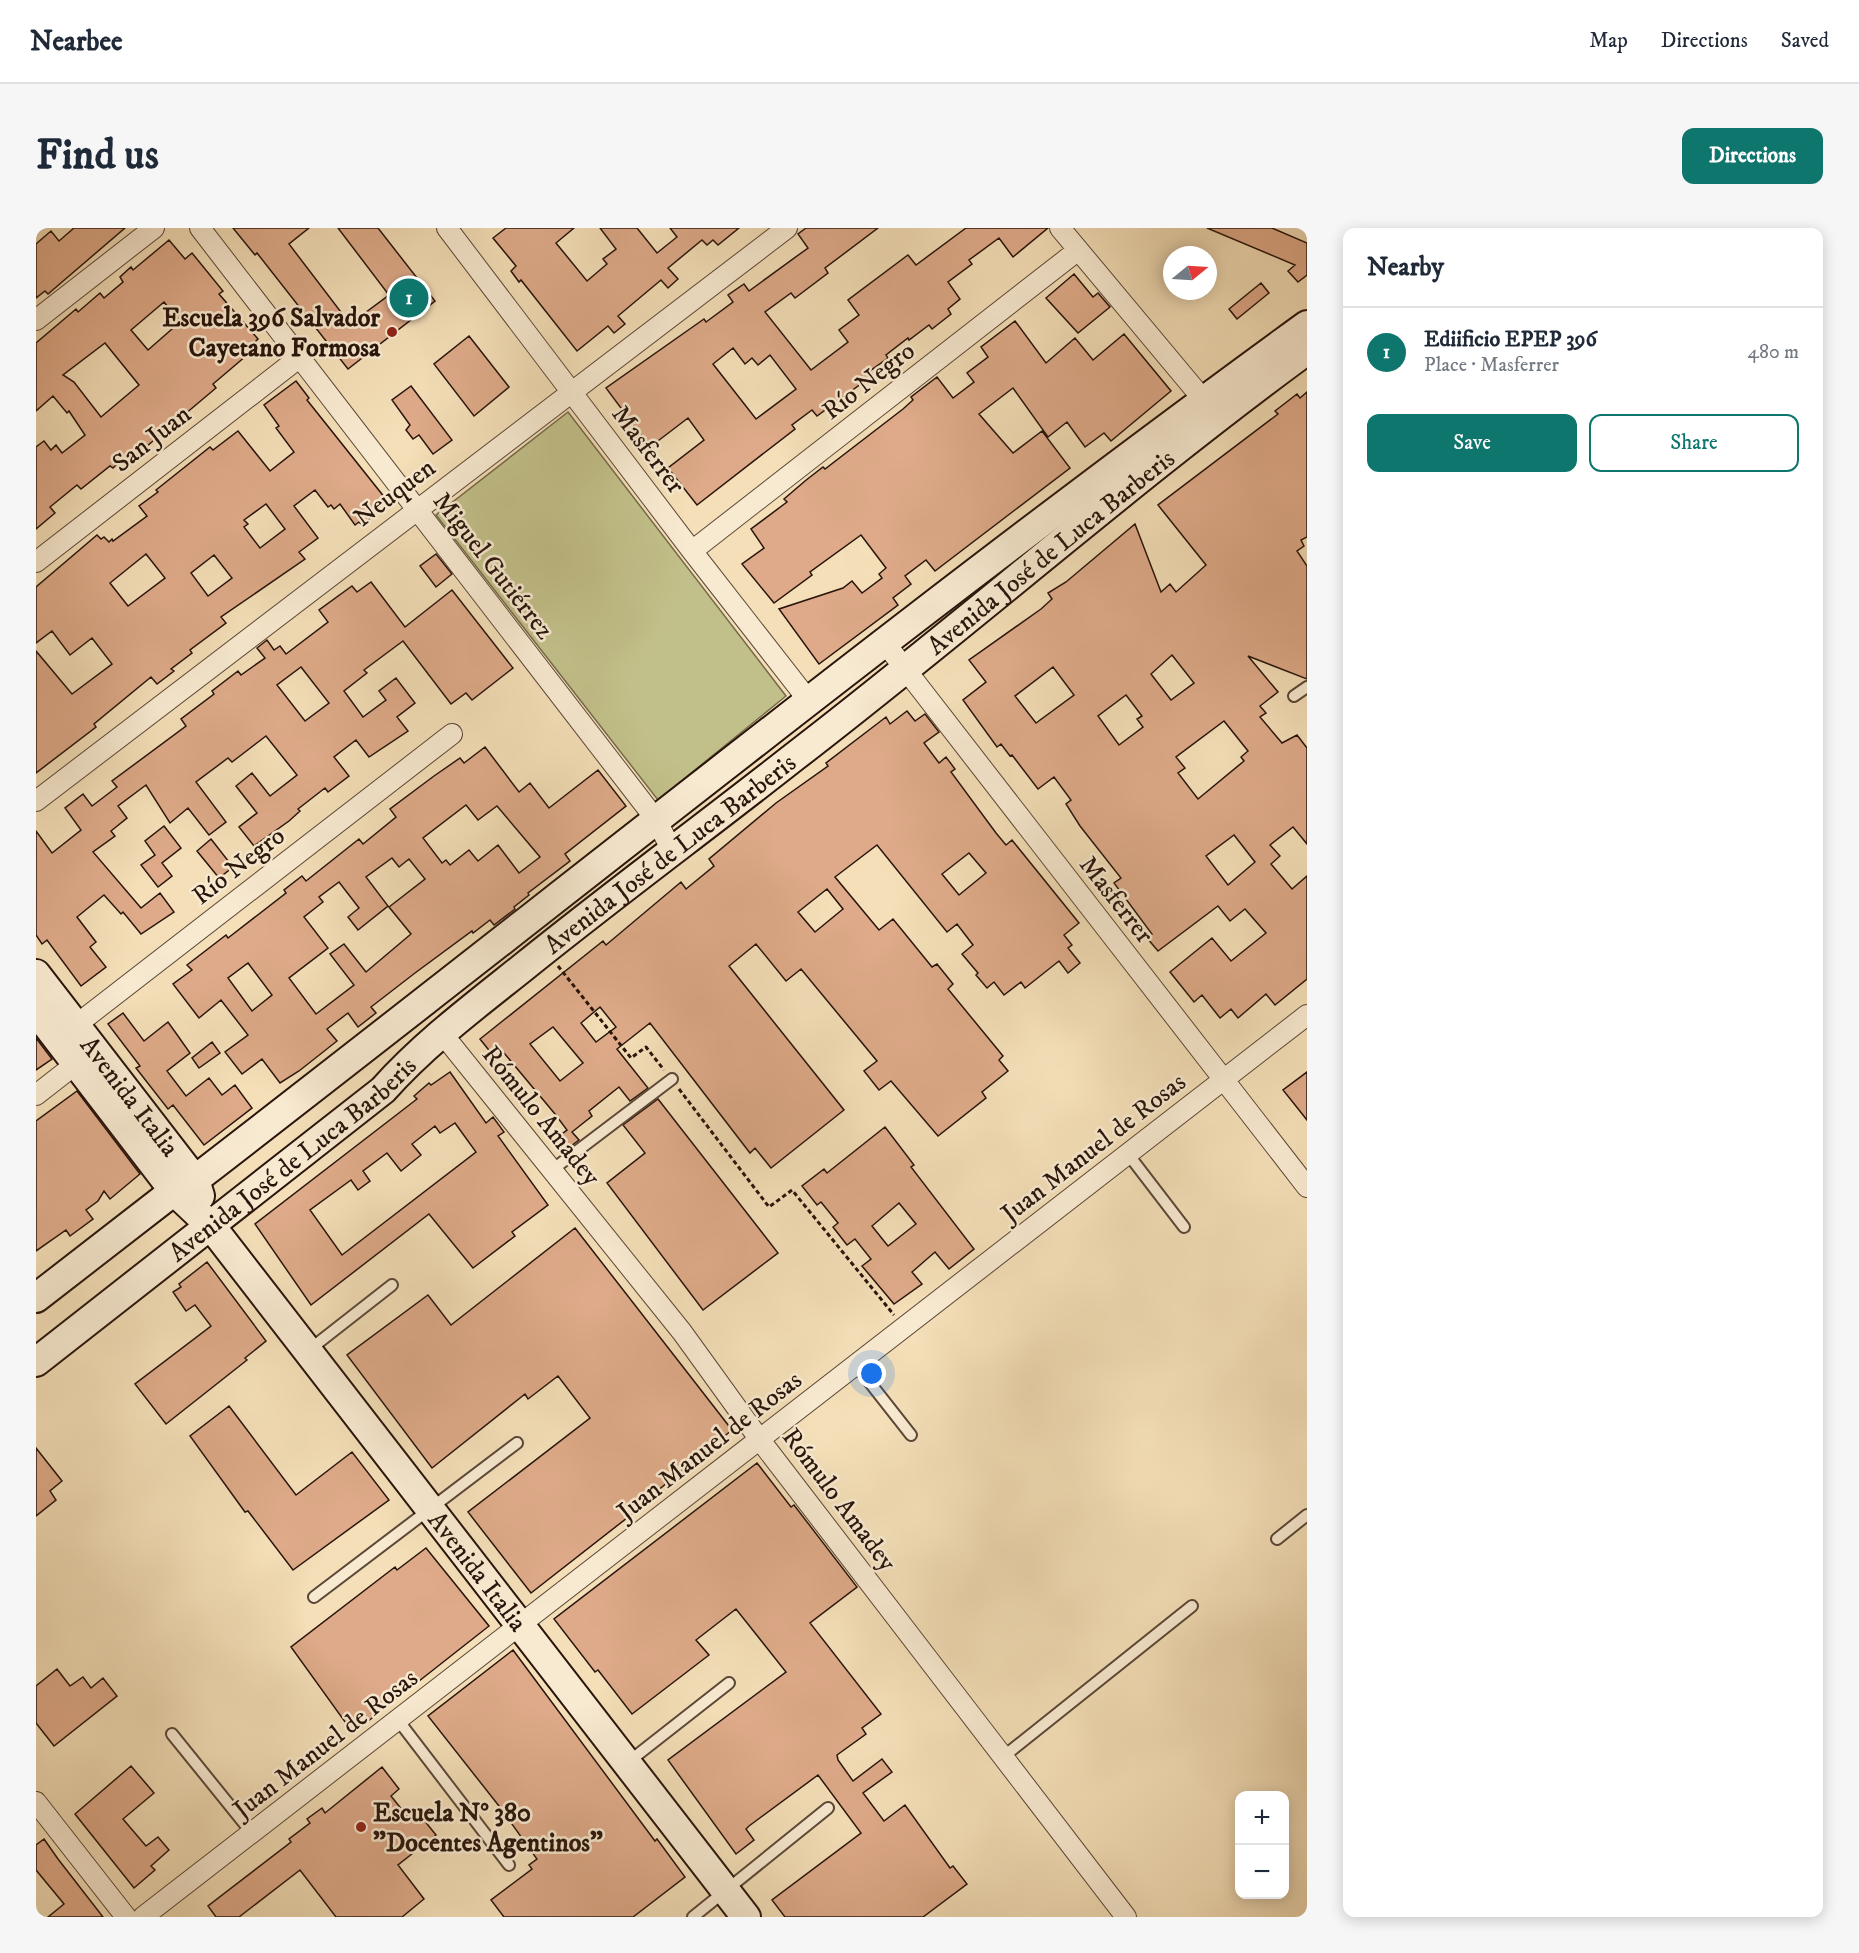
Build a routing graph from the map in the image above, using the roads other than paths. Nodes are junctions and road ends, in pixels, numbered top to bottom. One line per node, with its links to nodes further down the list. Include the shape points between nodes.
1 (154, 228): 7 (street)
2 (200, 228): 10 (street, Miguel Gutiérrez)
3 (787, 228): 11 (street, Neuquen)
4 (1060, 228): 6 (street)
5 (455, 231): 11 (street, Masferrer)
6 (1077, 251): 12 (street); 14 (street, Río Negro)
7 (36, 320)
8 (1307, 324): 12 (main road, Avenida José de Luca Barberis)
9 (1307, 350): 12 (main road, Avenida José de Luca Barberis)
10 (300, 357): 13 (street, Miguel Gutiérrez); 15 (street, San Juan)
11 (572, 392): 13 (street, Neuquen); 14 (street, Masferrer)
12 (1210, 408): 16 (main road, Avenida José de Luca Barberis); 17 (main road, Avenida José de Luca Barberis)
13 (416, 509): 22 (street, Neuquen); 23 (street, Miguel Gutiérrez)
14 (692, 551): 20 (street, Masferrer)
15 (36, 562)
16 (885, 643): 17 (street, Masferrer); 20 (main road, Avenida José de Luca Barberis)
17 (907, 671): 24 (main road, Avenida José de Luca Barberis); 32 (street, Masferrer)
18 (1307, 687): 19 (lane)
19 (1294, 696)
20 (809, 701): 23 (main road, Avenida José de Luca Barberis)
21 (452, 734): 28 (street, Río Negro)
22 (36, 801)
23 (657, 821): 24 (street, Miguel Gutiérrez); 36 (main road, Avenida José de Luca Barberis)
24 (672, 851): 29 (main road, Avenida José de Luca Barberis)
25 (36, 974): 28 (main road, Avenida Italia)
26 (36, 1011): 28 (main road, Avenida Italia)
27 (1307, 1015): 32 (street, Juan Manuel de Rosas)
28 (67, 1032): 30 (main road, Avenida Italia)
29 (441, 1032): 35 (street, Rómulo Amadey); 38 (main road, Avenida José de Luca Barberis, via 383,1090)
30 (85, 1056): 33 (street); 36 (main road, Avenida Italia)
31 (672, 1079): 35 (lane)
32 (1224, 1080): 34 (street, Juan Manuel de Rosas); 37 (street, Masferrer)
33 (36, 1095)
34 (1128, 1154): 39 (lane); 44 (street, Juan Manuel de Rosas)
35 (552, 1170): 46 (street, Rómulo Amadey, via 682,1332)
36 (184, 1185): 38 (main road, Avenida Italia); 41 (main road, Avenida José de Luca Barberis)
37 (1307, 1187)
38 (211, 1226): 42 (main road, Avenida Italia); 43 (main road, Avenida José de Luca Barberis)
39 (1184, 1227)
40 (392, 1285): 42 (lane)
41 (36, 1298)
42 (308, 1351): 48 (main road, Avenida Italia)
43 (36, 1362)
44 (856, 1365): 45 (lane); 46 (street, Juan Manuel de Rosas)
45 (911, 1435)
46 (760, 1440): 53 (street, Juan Manuel de Rosas); 57 (street, Rómulo Amadey)
47 (517, 1443): 48 (lane)
48 (429, 1510): 51 (lane); 53 (main road, Avenida Italia)
49 (1307, 1515): 50 (lane)
50 (1277, 1539)
51 (314, 1597)
52 (1192, 1606): 57 (lane)
53 (520, 1626): 55 (street, Juan Manuel de Rosas); 58 (main road, Avenida Italia)
54 (729, 1683): 58 (lane)
55 (398, 1720): 61 (street, Juan Manuel de Rosas); 62 (lane)
56 (172, 1734): 61 (lane)
57 (1003, 1757): 68 (street, Rómulo Amadey)
58 (627, 1763): 63 (main road, Avenida Italia)
59 (36, 1802): 64 (street)
60 (828, 1808): 63 (lane)
61 (252, 1833): 65 (street, Juan Manuel de Rosas)
62 (509, 1865)
63 (726, 1890): 66 (lane); 67 (main road, Avenida Italia)
64 (126, 1917)
65 (143, 1917)
66 (693, 1917)
67 (746, 1917)
68 (1126, 1917)

